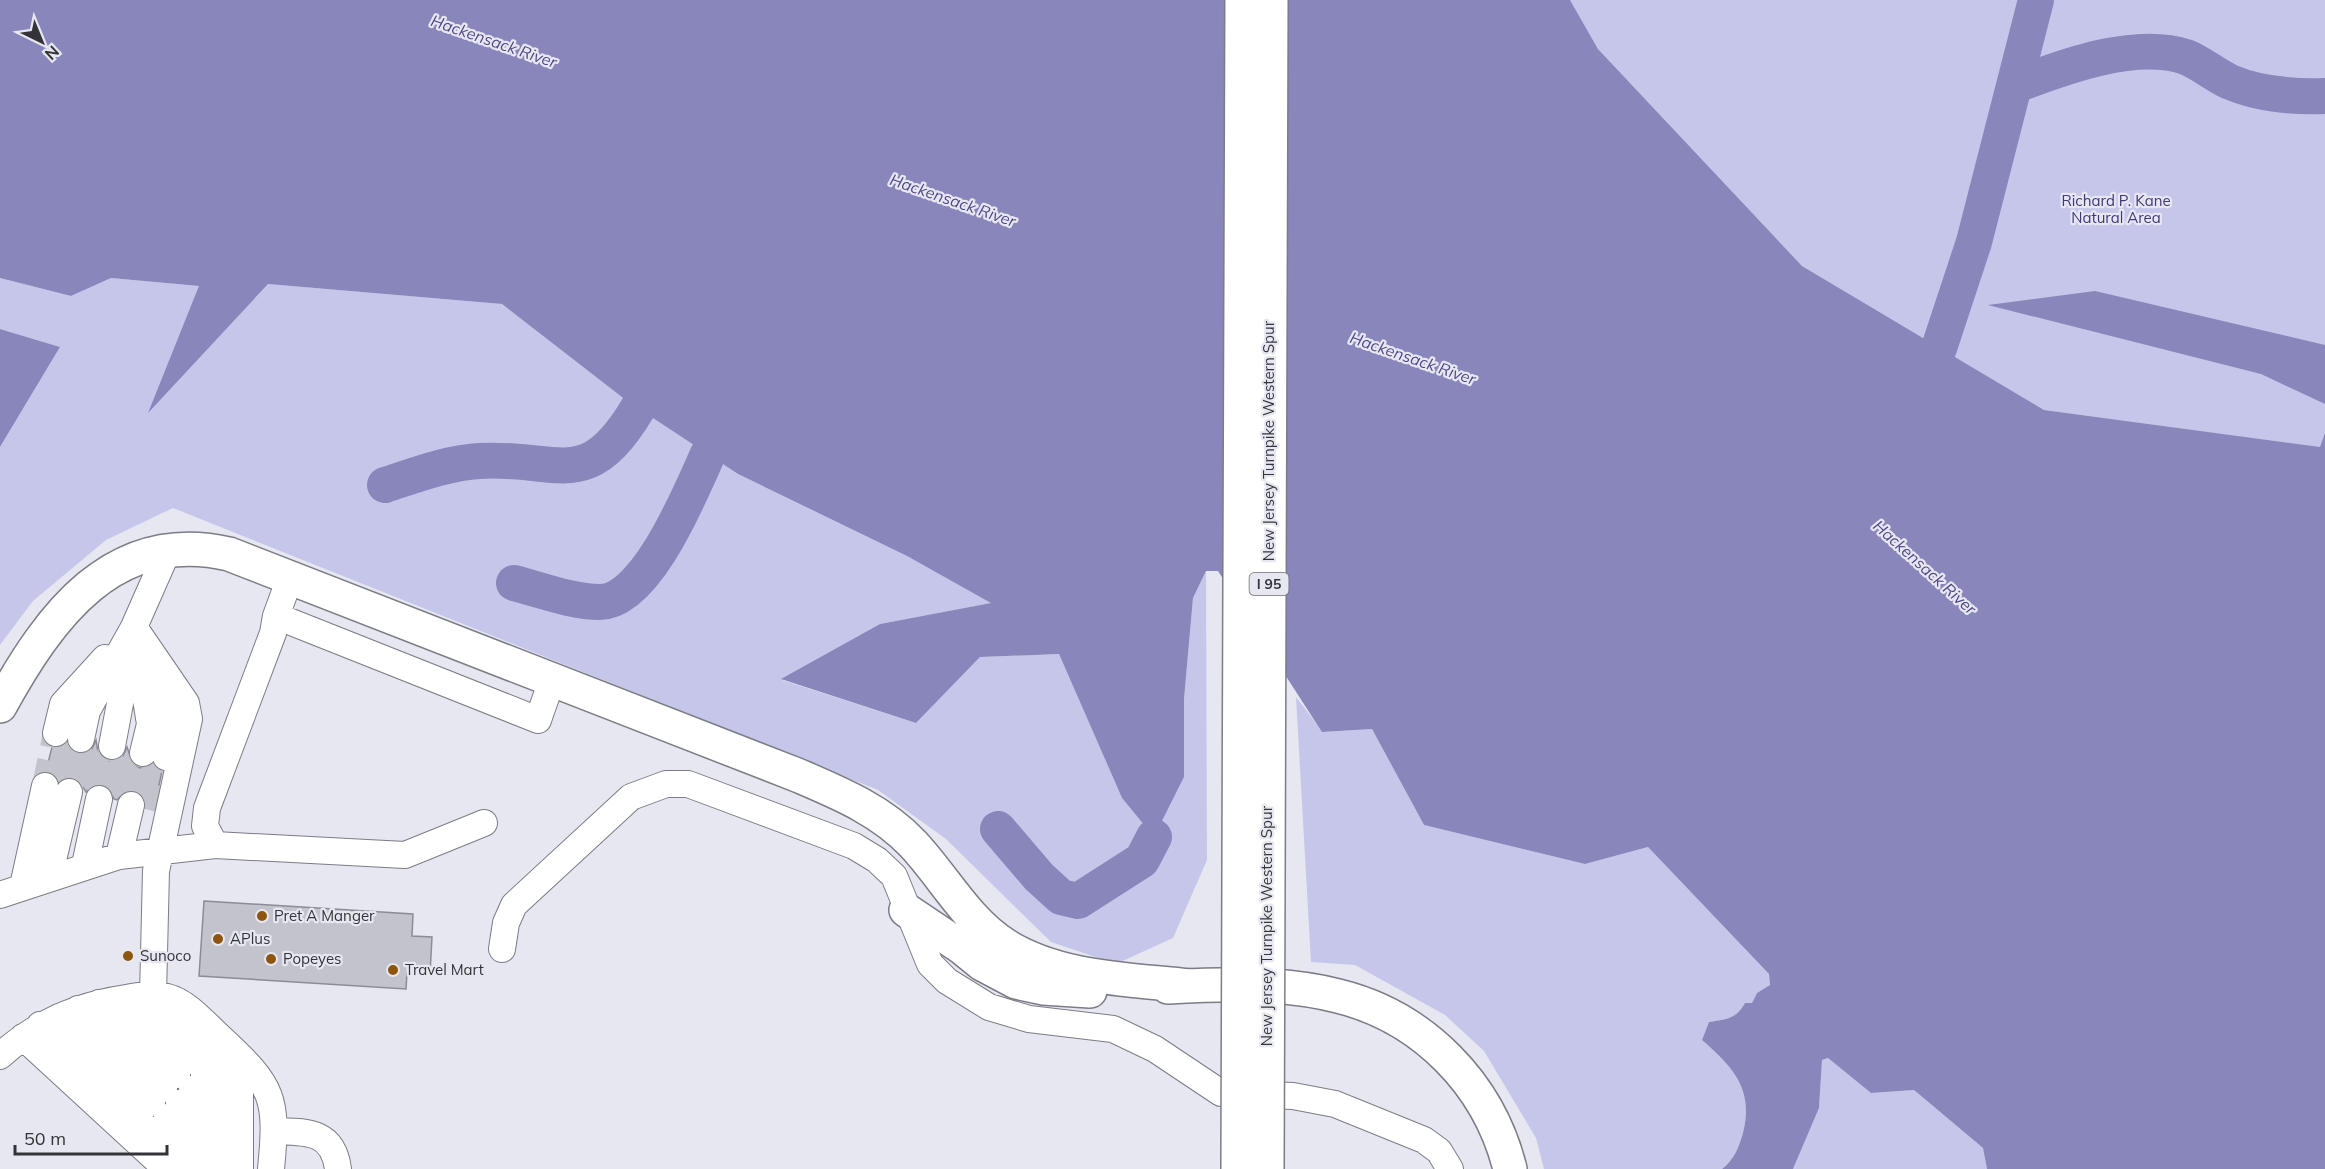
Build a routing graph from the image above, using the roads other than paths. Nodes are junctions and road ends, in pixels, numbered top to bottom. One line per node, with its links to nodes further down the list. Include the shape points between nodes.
1 (1242, 0): 31 (highway, New Jersey Turnpike Western Spur / I 95, bridge)
2 (1271, 0): 32 (highway, New Jersey Turnpike Western Spur / I 95, bridge)
3 (168, 550): 4 (highway, via 211,549); 6 (lane); 8 (highway, via 119,567 78,595 31,651)
4 (290, 578): 5 (lane); 7 (highway)
5 (276, 616): 7 (lane, via 538,720); 15 (lane, via 207,808 205,826)
6 (134, 627): 9 (lane); 10 (lane); 11 (lane, via 173,729); 16 (lane, via 186,703 189,719)
7 (552, 680): 22 (highway, via 860,803 911,842 984,928 1031,959 1093,976)
8 (0, 706)
9 (69, 736)
10 (112, 746)
11 (155, 756)
12 (99, 799): 17 (lane)
13 (142, 808): 16 (lane)
14 (484, 823): 15 (lane, via 405,855)
15 (215, 845): 16 (lane)
16 (141, 853): 17 (lane); 23 (lane, via 154,891)
17 (85, 865): 18 (lane)
18 (49, 877): 19 (lane); 19 (lane, via 57,789)
19 (9, 891)
20 (906, 910): 21 (lane, via 894,876 860,849 699,787 666,784 631,797 520,898 506,923); 22 (highway, via 982,964 1029,985 1076,991); 33 (lane, via 930,964 947,981 989,1007 1029,1019 1113,1029 1155,1049 1221,1093 1303,1097 1335,1104 1424,1140 1439,1152)
21 (502, 950)
22 (1190, 986): 34 (highway, via 1316,991 1356,1001 1397,1019 1431,1043 1470,1084 1499,1132)
23 (89, 1010): 24 (lane); 25 (lane); 25 (lane); 25 (lane); 26 (lane, via 167,997 187,1007 254,1069 271,1098); 27 (lane, via 160,1163); 28 (lane, via 172,1019 240,1081)
24 (0, 1056)
25 (172, 1096): 28 (lane, via 187,1136); 28 (lane, via 226,1096)
26 (275, 1131): 29 (lane); 30 (lane, via 304,1132 324,1139)
27 (221, 1169)
28 (238, 1169)
29 (271, 1169)
30 (338, 1169)
31 (1238, 1169)
32 (1266, 1169)
33 (1450, 1169)
34 (1510, 1169)

